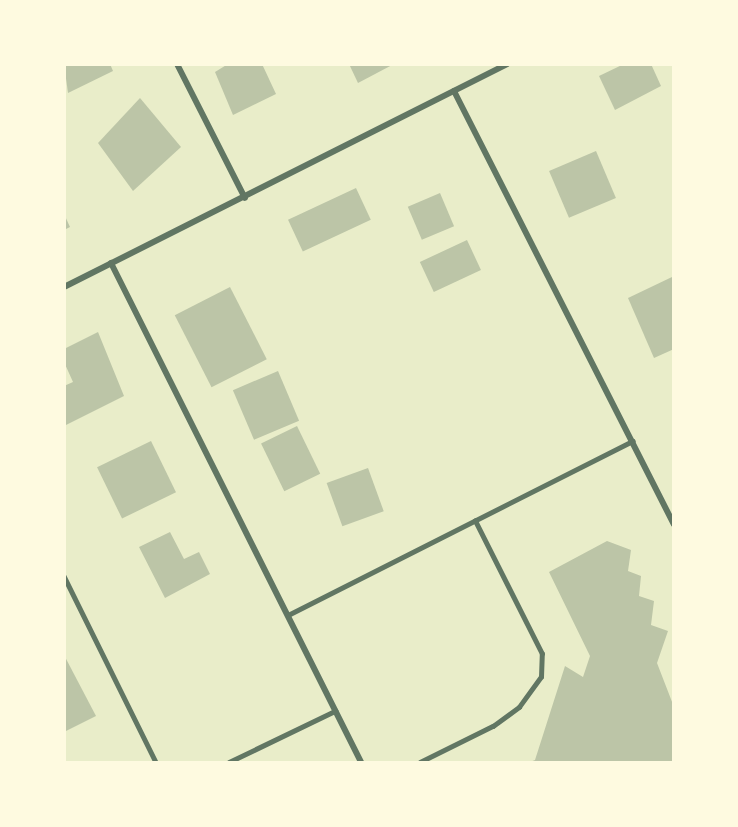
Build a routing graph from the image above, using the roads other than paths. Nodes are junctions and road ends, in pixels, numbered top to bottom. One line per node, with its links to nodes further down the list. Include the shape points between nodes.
1 (177, 64): 5 (street)
2 (507, 64): 3 (street)
3 (498, 67): 4 (street)
4 (454, 91): 5 (street); 8 (street)
5 (244, 198): 6 (street)
6 (111, 263): 7 (street); 12 (street)
7 (64, 287)
8 (632, 441): 9 (lane); 10 (street)
9 (475, 521): 12 (lane); 17 (lane, via 542,654 541,677 519,707 492,726)
10 (674, 524)
11 (64, 576): 14 (lane)
12 (288, 615): 13 (street)
13 (335, 711): 15 (lane); 16 (street)
14 (156, 762)
15 (229, 762)
16 (361, 762)
17 (420, 762)

